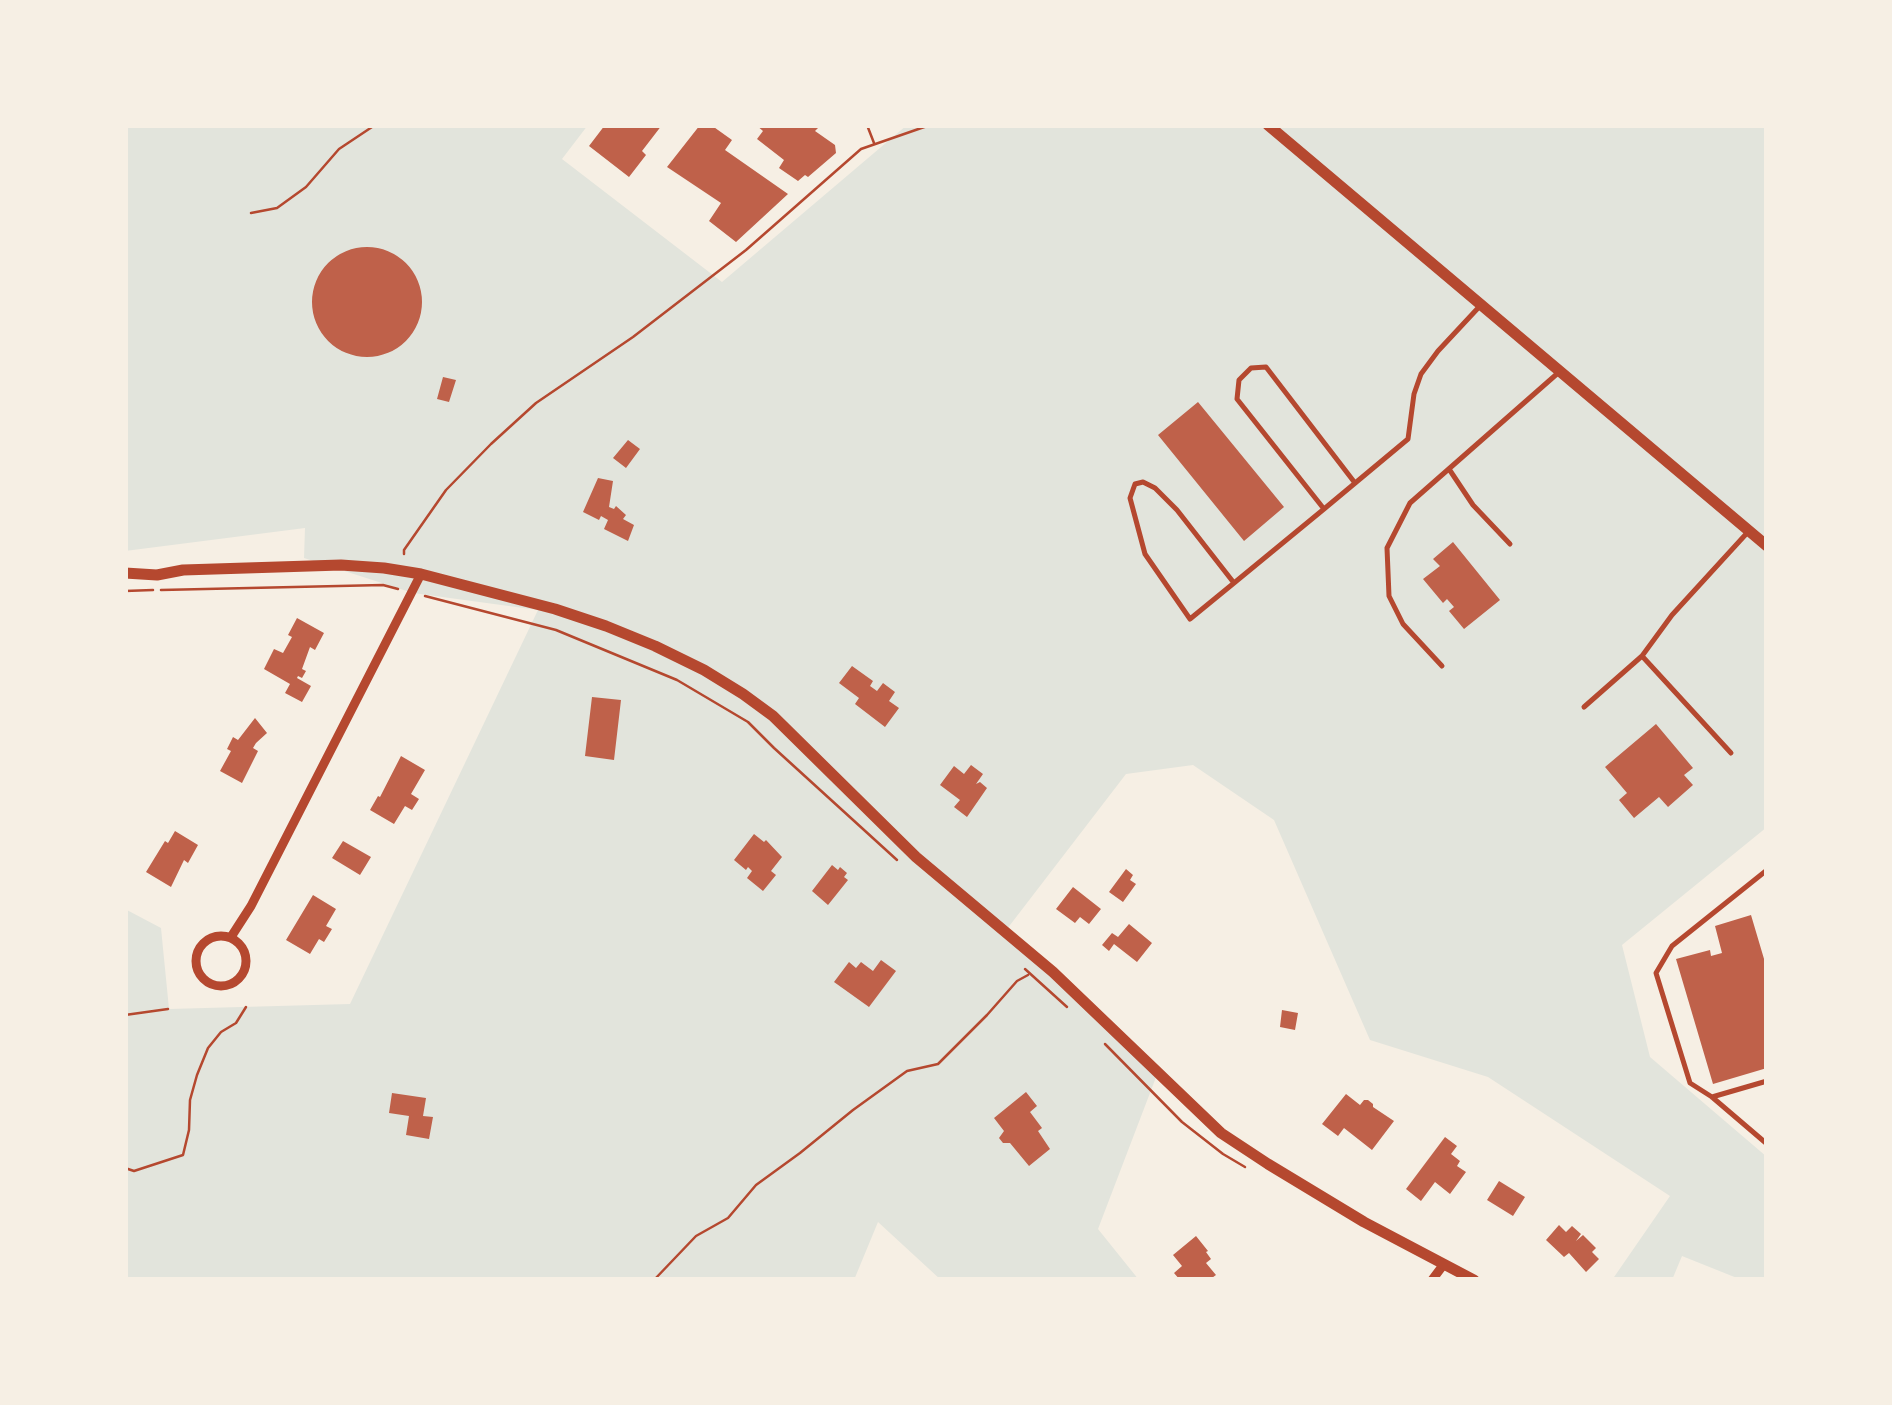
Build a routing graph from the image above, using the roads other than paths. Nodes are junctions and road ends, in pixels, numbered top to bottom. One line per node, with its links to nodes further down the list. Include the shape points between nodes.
1 (1268, 125): 2 (street)
2 (1481, 304): 3 (street); 5 (lane, via 1421,374 1408,439)
3 (1560, 371): 4 (lane); 7 (street)
4 (1449, 468): 8 (lane); 14 (lane, via 1410,503 1387,548 1389,596 1403,624)
5 (1355, 483): 6 (lane); 6 (lane, via 1266,367 1251,368 1239,380 1237,399)
6 (1324, 509): 12 (lane)
7 (1749, 531): 9 (street); 13 (lane)
8 (1510, 544)
9 (1767, 546)
10 (125, 574): 11 (street, via 341,565)
11 (421, 574): 18 (street); 22 (street, via 606,626 743,694 916,857 1054,972 1221,1133)
12 (1234, 583): 12 (lane, via 1190,618 1145,554 1130,498 1135,484 1144,482 1166,499)
13 (1642, 656): 15 (lane); 16 (lane)
14 (1442, 666)
15 (1584, 706)
16 (1731, 753)
17 (1767, 870): 20 (lane, via 1672,946 1656,972 1690,1083)
18 (231, 937): 18 (street, via 214,936 197,953 197,969 207,982 232,984 243,972 246,956)
19 (1767, 1082): 20 (lane)
20 (1712, 1097): 21 (lane)
21 (1767, 1144)
22 (1444, 1264): 23 (street); 24 (street)
23 (1432, 1280)
24 (1474, 1280)

